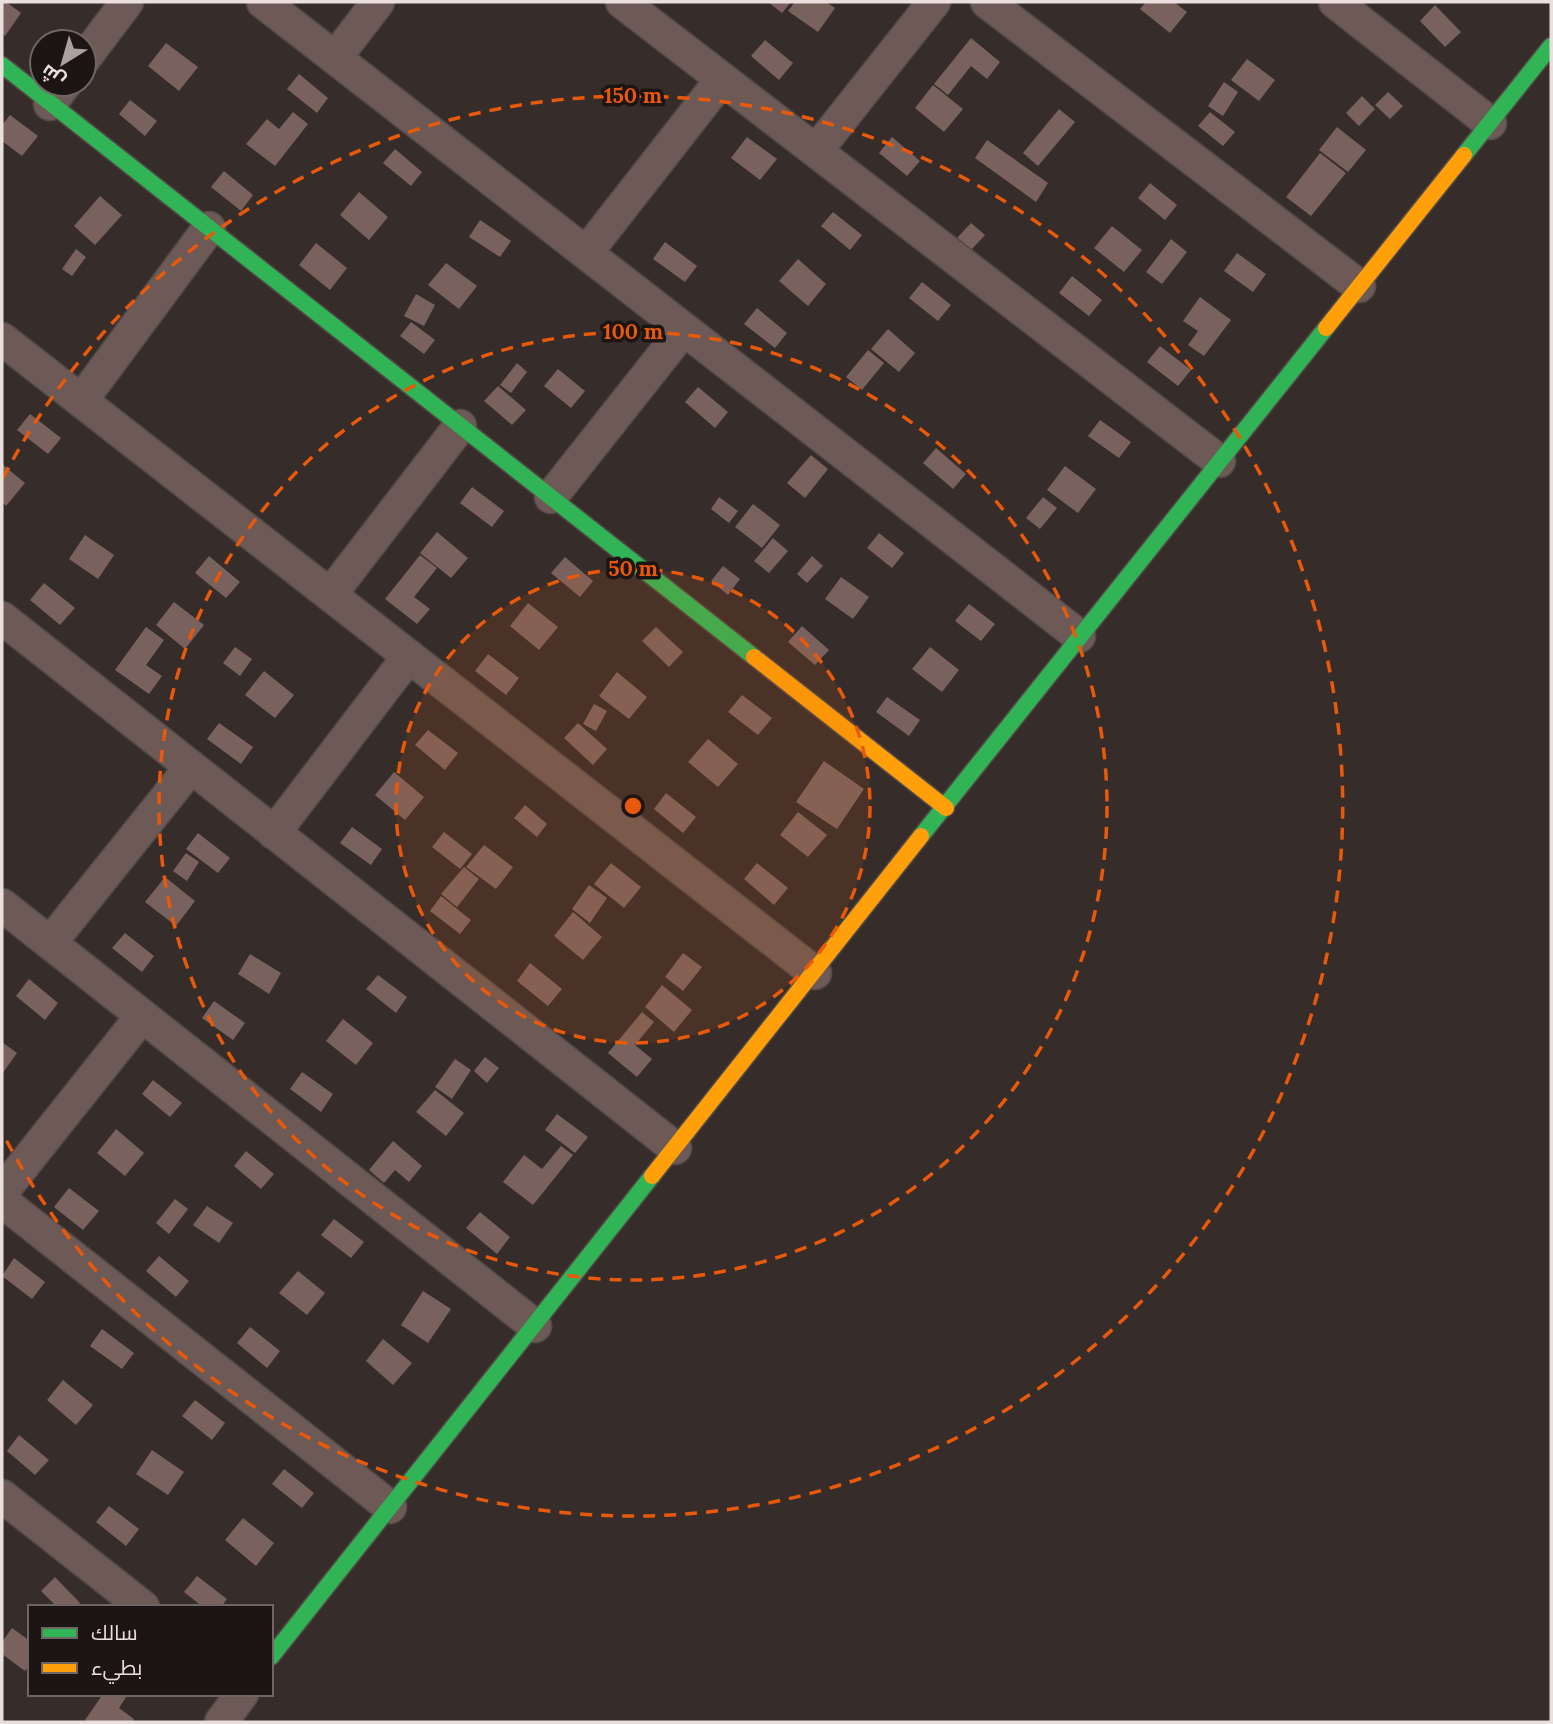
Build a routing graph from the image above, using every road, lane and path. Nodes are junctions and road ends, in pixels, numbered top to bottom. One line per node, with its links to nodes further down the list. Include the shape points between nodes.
1 (127, 2): 8 (street)
2 (263, 2): 10 (street)
3 (379, 2): 10 (street)
4 (622, 2): 13 (street)
5 (934, 2): 16 (street)
6 (988, 2): 19 (street)
7 (1335, 2): 15 (street)
8 (98, 40)
9 (1551, 46): 15 (street)
10 (335, 58): 18 (street)
11 (2, 65): 12 (street)
12 (28, 78)
13 (722, 79): 16 (street); 18 (street)
14 (63, 98): 17 (street)
15 (1490, 123): 19 (street)
16 (816, 151): 24 (street)
17 (209, 228): 22 (street); 23 (street)
18 (586, 253): 20 (street)
19 (1359, 286): 24 (street)
20 (684, 329): 25 (street); 28 (street)
21 (2, 339): 22 (street)
22 (81, 401): 26 (street)
23 (460, 426): 25 (street); 26 (street)
24 (1219, 461): 28 (street)
25 (551, 497): 31 (street)
26 (330, 595): 29 (street)
27 (2, 618): 30 (street)
28 (1079, 636): 31 (street)
29 (409, 656): 32 (street); 35 (street)
30 (191, 766): 32 (street); 34 (street)
31 (946, 808): 35 (street)
32 (274, 832): 37 (street)
33 (2, 905): 34 (street)
34 (50, 943): 36 (street)
35 (814, 974): 37 (street)
36 (142, 1016): 38 (street); 40 (street)
37 (675, 1149): 40 (street)
38 (2, 1192)
39 (2, 1201): 42 (street)
40 (535, 1325): 42 (street)
41 (2, 1496): 43 (street)
42 (390, 1507): 44 (street)
43 (140, 1605)
44 (273, 1654)
45 (240, 1696): 46 (street)
46 (221, 1722)

